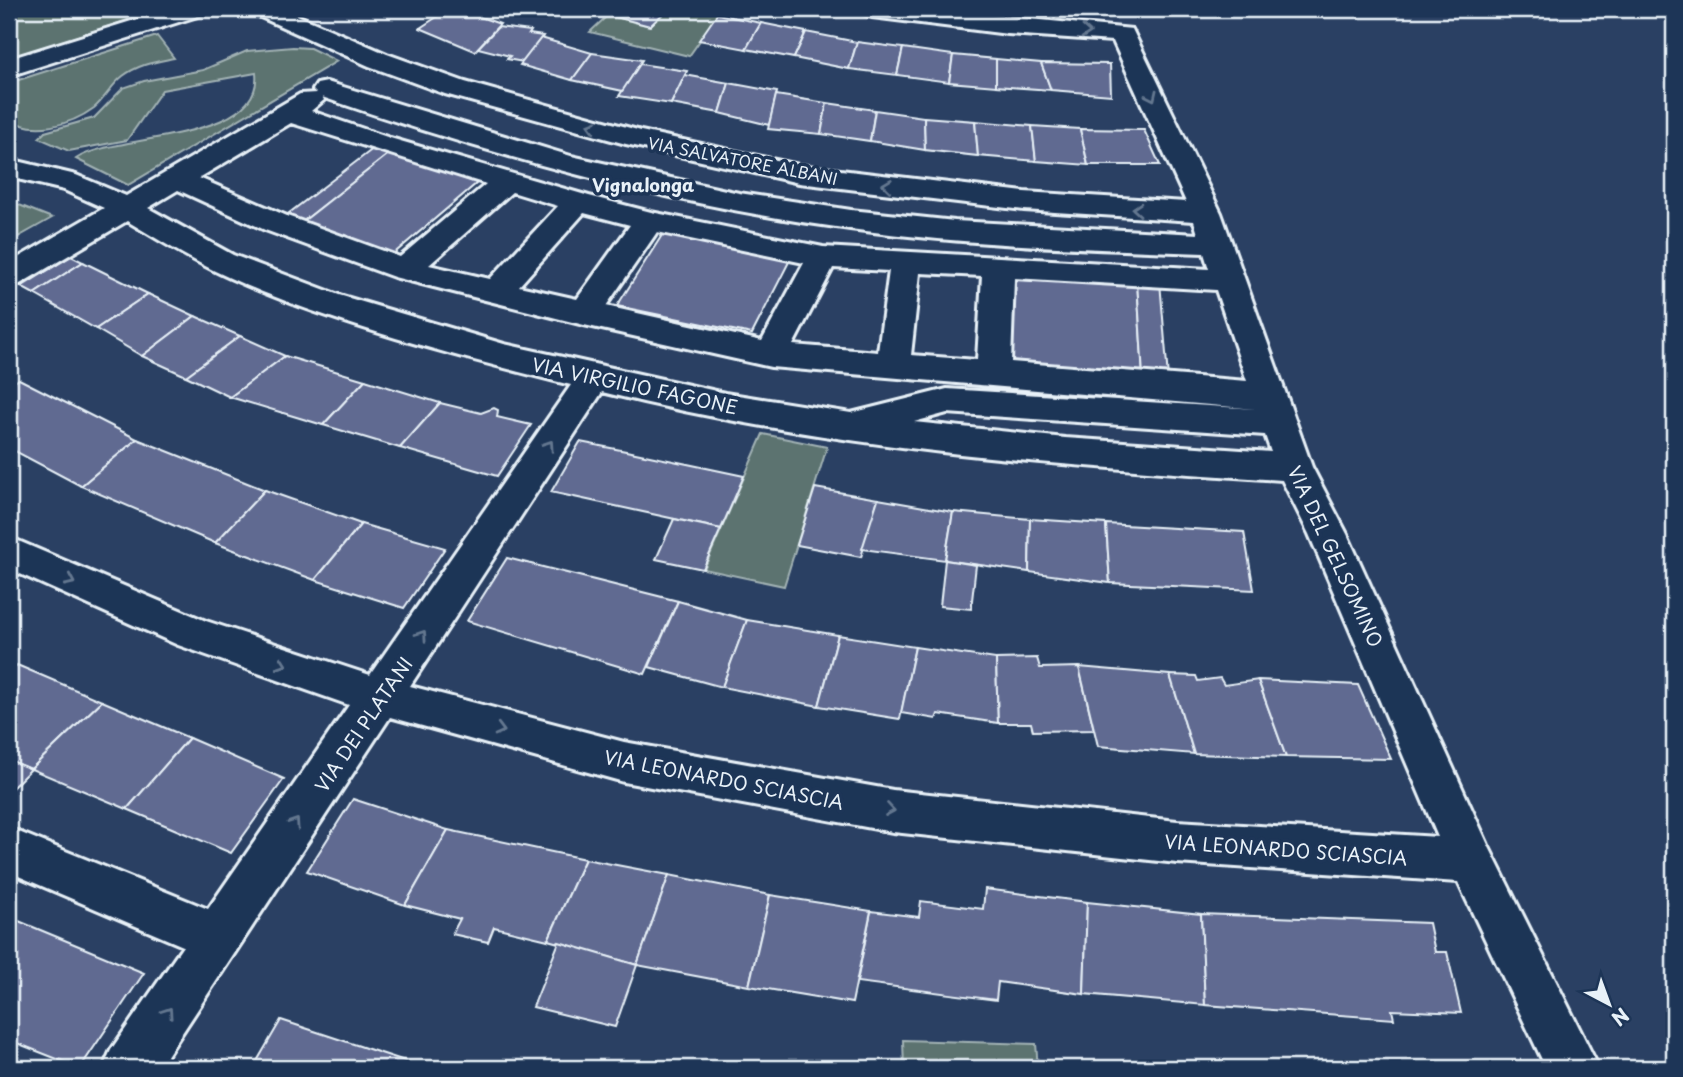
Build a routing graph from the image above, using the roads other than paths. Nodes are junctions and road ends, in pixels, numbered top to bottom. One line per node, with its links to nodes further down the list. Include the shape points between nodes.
1 (195, 9): 7 (street)
2 (263, 9): 5 (street, VIA SALVATORE ALBANI)
3 (306, 9): 5 (street)
4 (872, 9): 22 (street, VIA DEL GELSOMINO, one-way to 22, via 1123,34)
5 (337, 41): 6 (street, VIA SALVATORE ALBANI)
6 (378, 60): 8 (street); 10 (street, VIA SALVATORE ALBANI, one-way to 6, via 467,91)
7 (9, 68)
8 (327, 90): 9 (street); 13 (street)
9 (289, 113): 14 (street); 15 (street)
10 (636, 138): 13 (street); 17 (street, VIA SALVATORE ALBANI, one-way to 10, via 799,174)
11 (9, 140): 16 (street)
12 (9, 168): 16 (street, VIA VIRGILIO FAGONE)
13 (602, 173): 21 (street, via 798,212)
14 (176, 178): 19 (street); 26 (street, via 276,223)
15 (506, 182): 18 (street); 26 (street)
16 (75, 185): 19 (street, VIA VIRGILIO FAGONE)
17 (922, 190): 21 (street); 22 (street, VIA SALVATORE ALBANI, one-way to 17)
18 (578, 202): 20 (street); 28 (street)
19 (123, 208): 27 (street); 33 (street, VIA VIRGILIO FAGONE, via 223,262 304,294 478,349)
20 (649, 221): 23 (street); 29 (street)
21 (909, 226): 22 (street, via 1021,237)
22 (1217, 246): 25 (street); 34 (street, VIA DEL GELSOMINO)
23 (823, 257): 24 (street); 30 (street)
24 (906, 261): 25 (street); 31 (street)
25 (998, 266): 32 (street)
26 (405, 270): 28 (street)
27 (9, 276)
28 (496, 292): 29 (street)
29 (584, 314): 30 (street)
30 (771, 355): 31 (street)
31 (893, 365): 32 (street)
32 (994, 373): 34 (street)
33 (594, 378): 35 (street, VIA VIRGILIO FAGONE); 38 (street, VIA DEI PLATANI, one-way to 33)
34 (1273, 409): 35 (street, via 947,401); 36 (street, VIA DEL GELSOMINO)
35 (842, 426): 36 (street, VIA VIRGILIO FAGONE, via 1065,453)
36 (1294, 467): 40 (street, VIA DEL GELSOMINO, via 1334,547)
37 (9, 552): 38 (street, VIA LEONARDO SCIASCIA, one-way to 38, via 192,633)
38 (380, 698): 40 (street, VIA LEONARDO SCIASCIA, one-way to 40, via 624,762 893,811 1177,842); 41 (street, VIA DEI PLATANI, one-way to 38)
39 (9, 850): 41 (street)
40 (1472, 862): 43 (street, VIA DEL GELSOMINO)
41 (219, 936): 42 (street, VIA DEI PLATANI, one-way to 41)
42 (130, 1068)
43 (1573, 1068)

